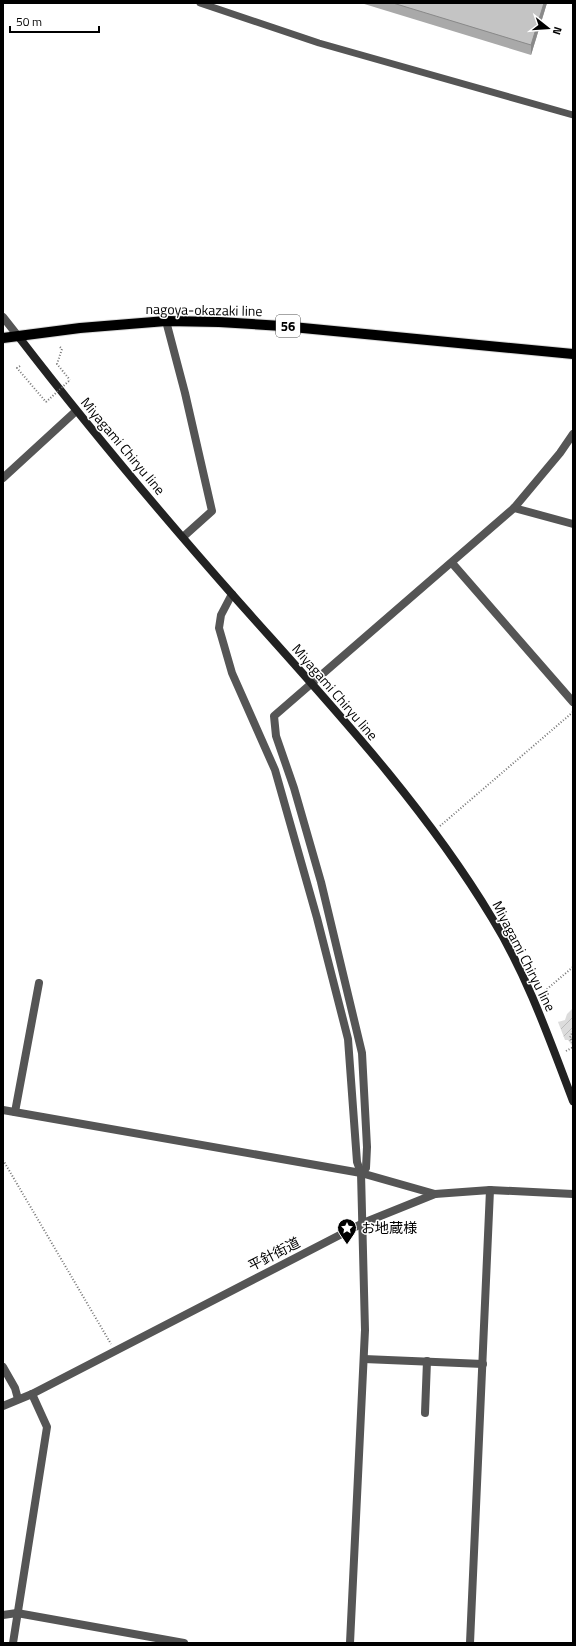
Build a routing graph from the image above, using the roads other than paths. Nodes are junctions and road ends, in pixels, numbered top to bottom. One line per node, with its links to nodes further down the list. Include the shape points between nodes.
1 (200, 3): 2 (lane, via 319,43)
2 (572, 112)
3 (3, 317): 5 (street)
4 (166, 321): 5 (main road, nagoya-okazaki line / 56); 7 (main road, nagoya-okazaki line / 56, via 282,326); 13 (street, via 186,393 212,511)
5 (18, 336): 6 (main road, nagoya-okazaki line / 56); 8 (main road, Miyagami Chiryu line)
6 (3, 338)
7 (573, 354)
8 (76, 411): 10 (street); 13 (main road, Miyagami Chiryu line)
9 (573, 434): 11 (street)
10 (3, 478)
11 (514, 508): 12 (street); 14 (street)
12 (573, 524)
13 (183, 537): 15 (main road, Miyagami Chiryu line)
14 (452, 563): 16 (street); 17 (street)
15 (232, 594): 16 (main road, Miyagami Chiryu line); 22 (street, via 219,628 232,673 275,770 317,918 348,1039 356,1162)
16 (311, 682): 19 (main road, Miyagami Chiryu line, via 435,830 493,919 535,999); 22 (street, via 274,716 275,729 321,882 362,1053 367,1147 366,1168)
17 (573, 702)
18 (39, 983): 21 (street)
19 (573, 1101)
20 (3, 1110): 21 (street)
21 (15, 1112): 22 (street)
22 (361, 1174): 24 (street); 26 (street)
23 (490, 1190): 24 (street, 平針街道); 25 (street, 平針街道); 29 (street)
24 (435, 1194): 26 (street, 平針街道)
25 (573, 1194)
26 (363, 1223): 27 (street); 31 (street, 平針街道)
27 (364, 1359): 28 (street); 39 (street)
28 (427, 1362): 29 (street); 34 (street)
29 (482, 1364): 40 (street)
30 (3, 1367): 32 (street)
31 (32, 1394): 32 (street, 平針街道); 35 (street, via 47,1427)
32 (18, 1399): 33 (street, 平針街道)
33 (3, 1406)
34 (424, 1413)
35 (18, 1613): 36 (street); 37 (street); 38 (street)
36 (3, 1615)
37 (13, 1643)
38 (184, 1643)
39 (350, 1643)
40 (470, 1643)

